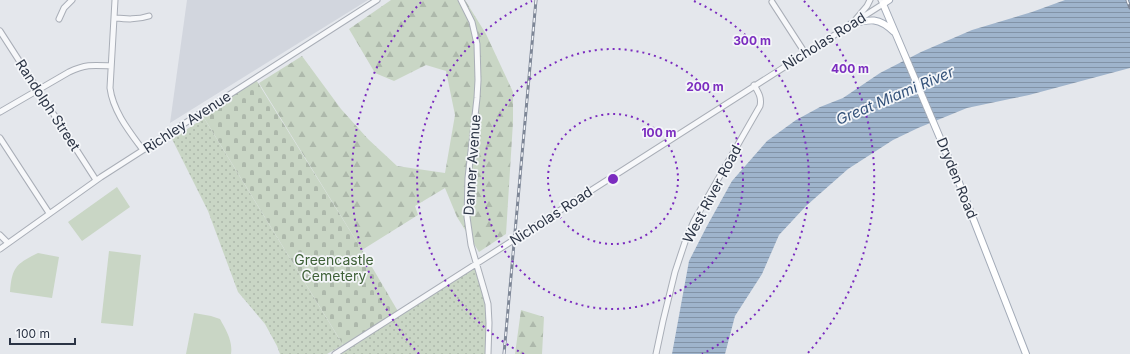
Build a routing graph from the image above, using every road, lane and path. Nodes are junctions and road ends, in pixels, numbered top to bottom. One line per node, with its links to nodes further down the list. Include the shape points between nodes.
1 (72, 0): 11 (street, via 64,8)
2 (115, 0): 10 (street)
3 (377, 0): 21 (street, Richley Avenue)
4 (461, 0): 27 (street, Danner Avenue, via 472,22 477,44 477,92 467,201 468,230)
5 (870, 0): 13 (street)
6 (889, 0): 8 (main road, Nicholas Road)
7 (772, 2): 15 (street)
8 (882, 2): 12 (main road, Dryden Road); 13 (street, Nicholas Road)
9 (149, 16): 10 (street, via 139,19)
10 (114, 18): 16 (street)
11 (59, 19)
12 (887, 22): 13 (main road, via 873,20); 31 (main road, Dryden Road, via 896,34 960,185)
13 (852, 24): 15 (street, Nicholas Road)
14 (0, 31): 18 (street, Randolph Street)
15 (805, 53): 17 (street, Nicholas Road)
16 (111, 66): 18 (street, via 91,65 78,68); 21 (street, via 110,88 116,110)
17 (754, 85): 27 (street, Nicholas Road); 30 (street, West River Road, via 761,98 760,106 694,221 685,242 675,272)
18 (38, 90): 19 (street); 22 (street, Randolph Street)
19 (0, 112)
20 (0, 138): 23 (street)
21 (143, 150): 22 (street, Richley Avenue)
22 (96, 180): 23 (street, Richley Avenue)
23 (50, 213): 25 (street, Richley Avenue)
24 (0, 235): 25 (street)
25 (8, 243): 26 (street, Richley Avenue)
26 (0, 248)
27 (476, 264): 28 (street, Nicholas Road); 29 (street, Danner Avenue, via 488,304)
28 (335, 354)
29 (488, 354)
30 (656, 354)
31 (1026, 354)

